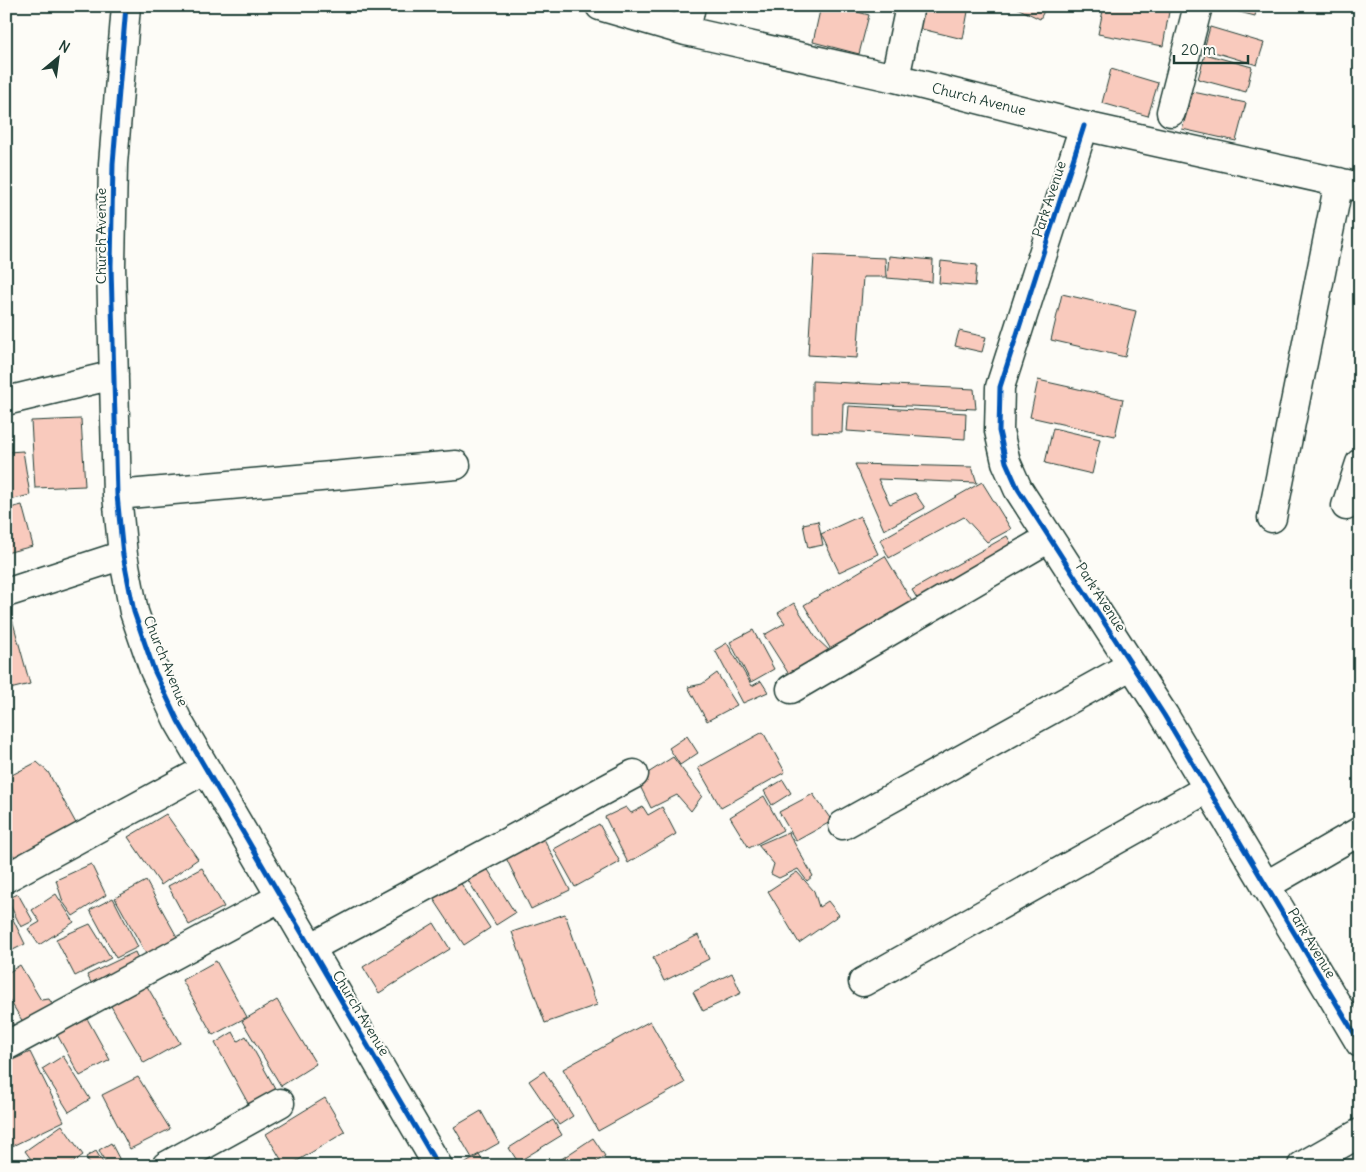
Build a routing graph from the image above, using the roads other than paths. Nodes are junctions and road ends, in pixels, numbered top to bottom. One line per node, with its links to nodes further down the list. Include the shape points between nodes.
1 (126, 6): 10 (street, Church Avenue, via 113,164)
2 (600, 6): 5 (street, Church Avenue)
3 (910, 6): 6 (street)
4 (1198, 6): 7 (street)
5 (688, 19): 6 (street, Church Avenue)
6 (895, 78): 8 (street, Church Avenue)
7 (1171, 112)
8 (1084, 126): 9 (street, Church Avenue); 17 (street, Park Avenue, via 1000,387 999,431 1006,462 1018,489)
9 (1349, 185): 16 (street)
10 (114, 375): 11 (street); 14 (street, Church Avenue)
11 (6, 401)
12 (1360, 463): 15 (street)
13 (456, 465): 14 (street)
14 (117, 495): 18 (street, Church Avenue)
15 (1346, 506)
16 (1272, 518)
17 (1049, 538): 20 (street, Park Avenue); 21 (street)
18 (123, 555): 19 (street); 22 (street, Church Avenue, via 134,612 154,670)
19 (6, 593)
20 (1132, 665): 24 (street, Park Avenue); 25 (street)
21 (790, 689)
22 (206, 768): 27 (street); 29 (street, Church Avenue)
23 (634, 774): 30 (street)
24 (1207, 789): 28 (street, Park Avenue); 31 (street)
25 (843, 825)
26 (1360, 831): 28 (street)
27 (6, 878)
28 (1265, 886): 32 (street, Park Avenue)
29 (281, 897): 30 (street, Church Avenue); 33 (street)
30 (310, 948): 37 (street, Church Avenue)
31 (863, 982)
32 (1360, 1043)
33 (6, 1046)
34 (280, 1103): 36 (street)
35 (1360, 1133): 38 (street)
36 (166, 1166)
37 (438, 1166)
38 (1302, 1166)

